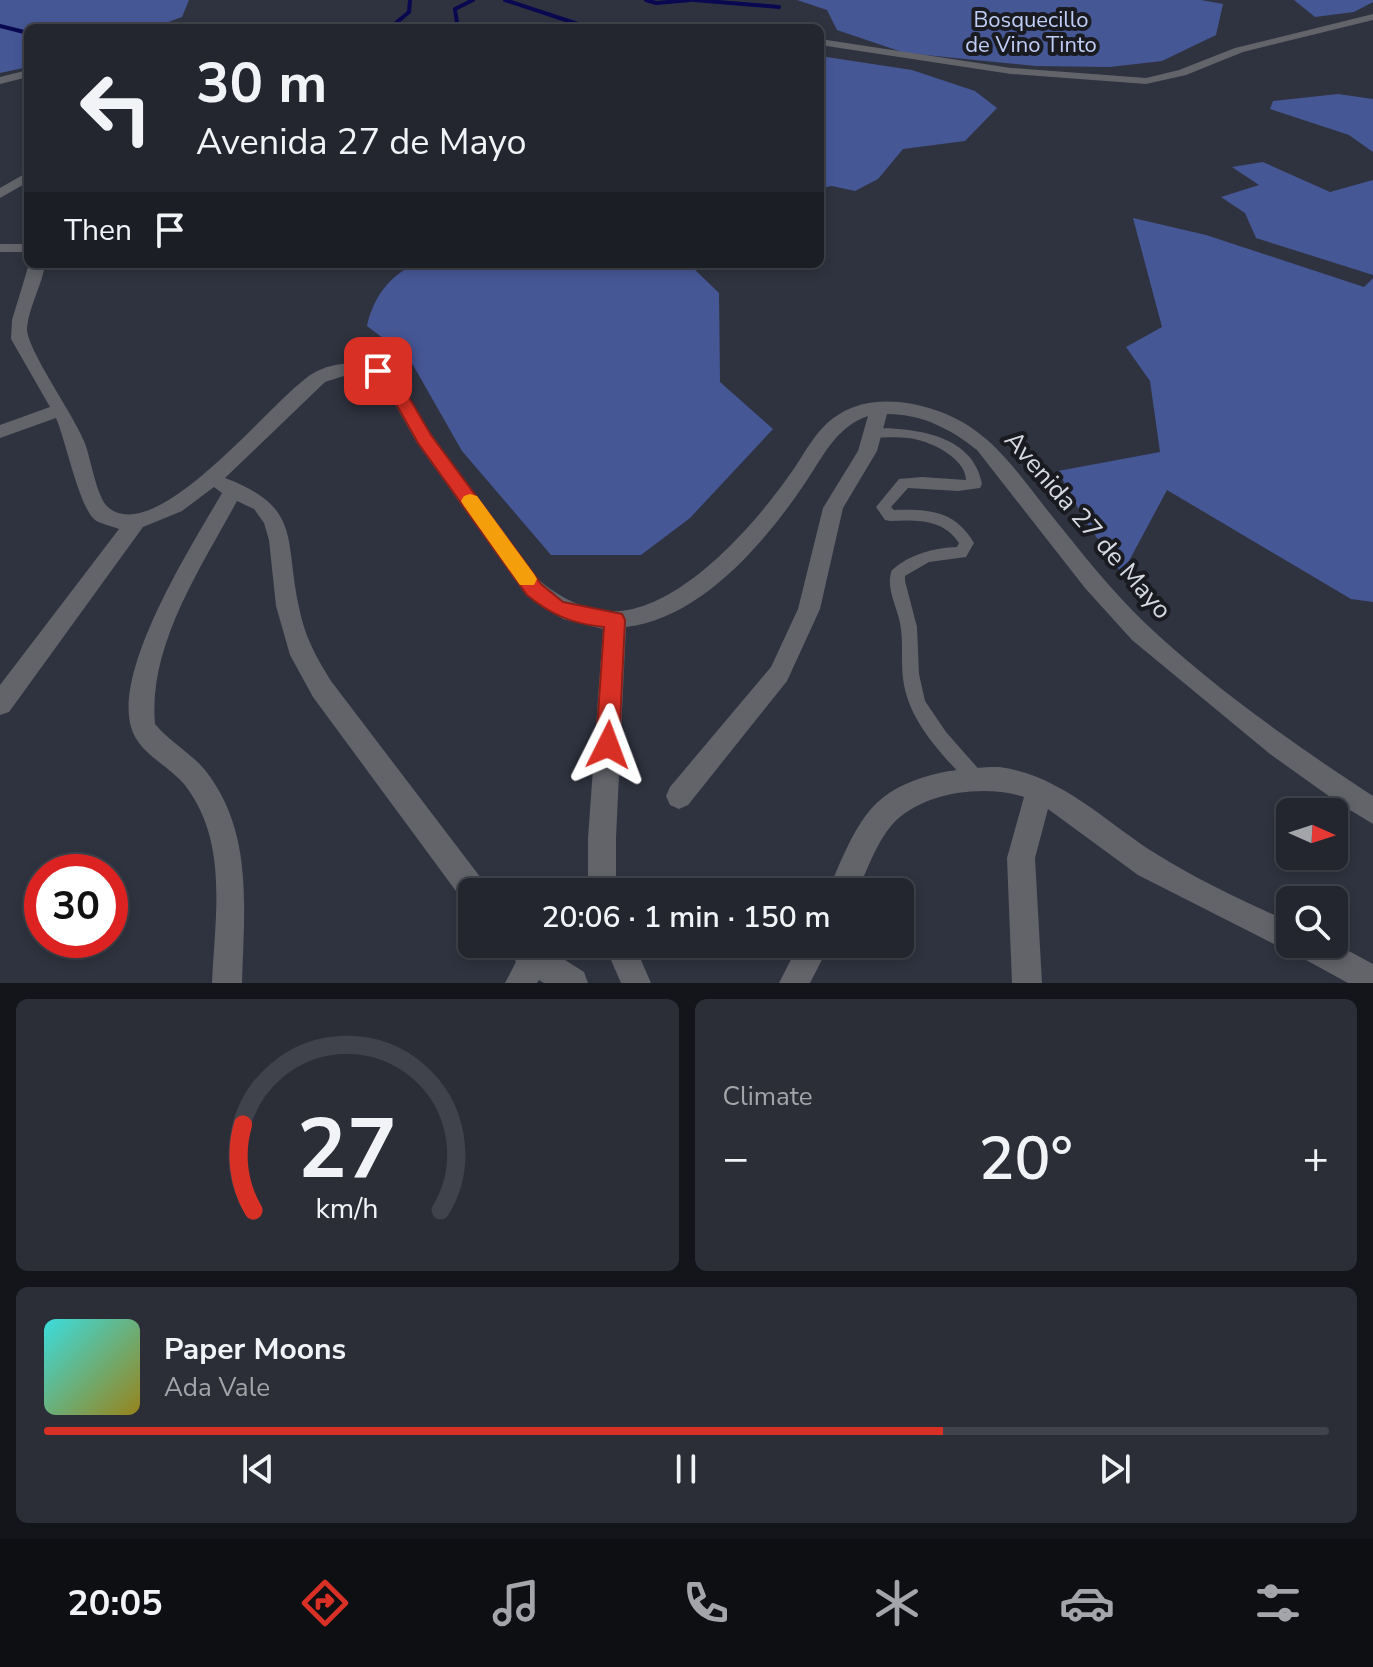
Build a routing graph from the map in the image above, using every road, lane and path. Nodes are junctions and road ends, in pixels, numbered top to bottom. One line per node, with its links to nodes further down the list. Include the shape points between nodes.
1 (1373, 17): 2 (street, via 1239,50 1146,81 1011,71)
2 (824, 43)
3 (24, 74): 4 (street)
4 (0, 81)
5 (24, 179): 6 (street)
6 (0, 194)
7 (0, 248): 8 (street)
8 (24, 248)
9 (37, 268): 11 (street, via 17,327)
10 (880, 408): 13 (street); 16 (street, Avenida 27 de Mayo, via 839,422 787,494 686,598 647,617); 21 (street, Avenida 27 de Mayo, via 935,415 985,446 1134,627 1238,715)
11 (60, 410): 12 (street); 15 (street, via 101,514)
12 (0, 432)
13 (873, 433): 18 (lane, via 918,434 933,440 969,466 975,478 975,484 964,487 931,480 904,483 883,507 890,516 928,515 945,521 960,529 967,543 961,553 931,555 904,566 896,585 909,627 914,690 928,723); 20 (street, via 833,508 809,609 779,674)
14 (223, 484): 15 (street, Avenida 27 de Mayo); 16 (street, Avenida 27 de Mayo, via 320,377 349,369 378,371 388,376 424,438 534,589 556,608); 22 (street, via 261,504 273,520 298,648); 31 (street, via 151,654 140,705 143,729 192,774 215,807 223,830 230,905)
15 (135, 523): 17 (street)
16 (615, 620): 23 (street)
17 (0, 704)
18 (977, 780): 19 (street, via 1014,781); 24 (street, via 939,785 882,815)
19 (1039, 792): 25 (street, via 1146,863); 35 (street, via 1021,858)
20 (679, 796)
21 (1373, 811)
22 (464, 878)
23 (602, 878)
24 (849, 878)
25 (1276, 930)
26 (625, 958): 33 (street)
27 (807, 958): 34 (street)
28 (1331, 958): 30 (street)
29 (525, 962): 32 (street)
30 (1373, 980)
31 (227, 983)
32 (573, 983)
33 (636, 983)
34 (794, 983)
35 (1027, 983)

